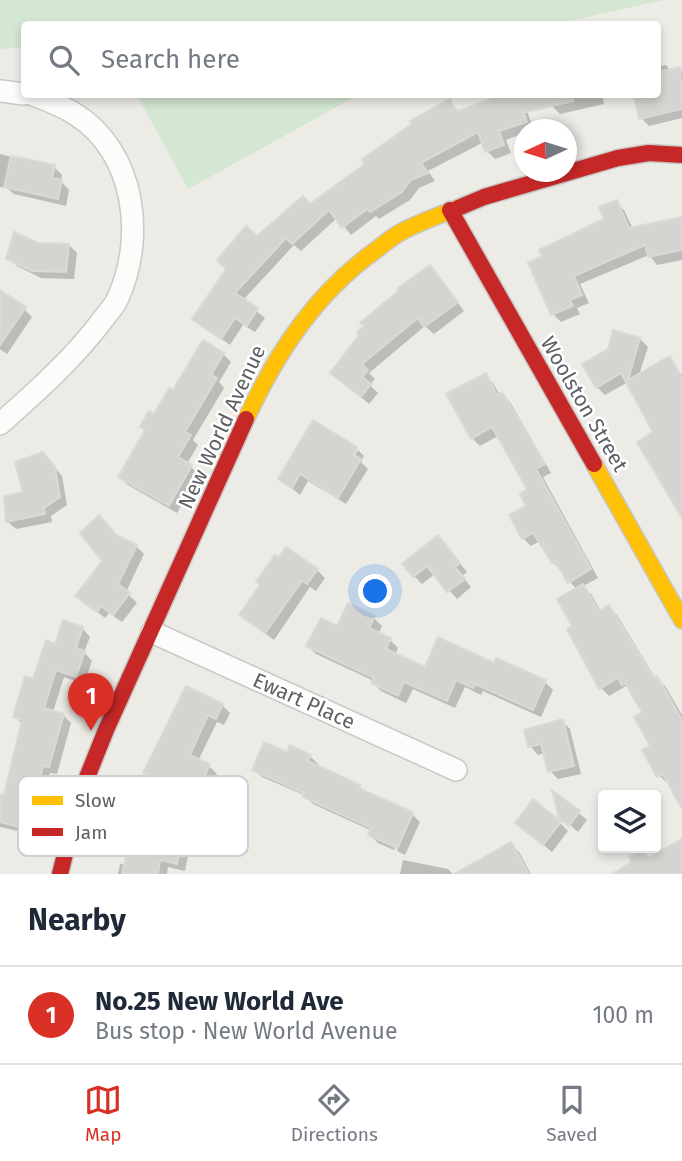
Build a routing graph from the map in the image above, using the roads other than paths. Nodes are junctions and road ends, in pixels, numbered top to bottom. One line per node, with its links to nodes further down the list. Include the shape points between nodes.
1 (0, 91): 2 (street)
2 (21, 94)
3 (42, 98): 6 (street, via 77,115 115,158 129,189 134,226 130,261 116,301 87,340)
4 (682, 155): 5 (street, New World Avenue, via 649,153 618,158)
5 (450, 210): 7 (street, Woolston Street); 8 (street, New World Avenue, via 402,231 363,259 296,328 272,365)
6 (0, 424)
7 (682, 620)
8 (152, 632): 9 (street, Ewart Place); 10 (street, New World Avenue)
9 (456, 769)
10 (88, 776)
11 (65, 856): 12 (street, New World Avenue)
12 (60, 874)

